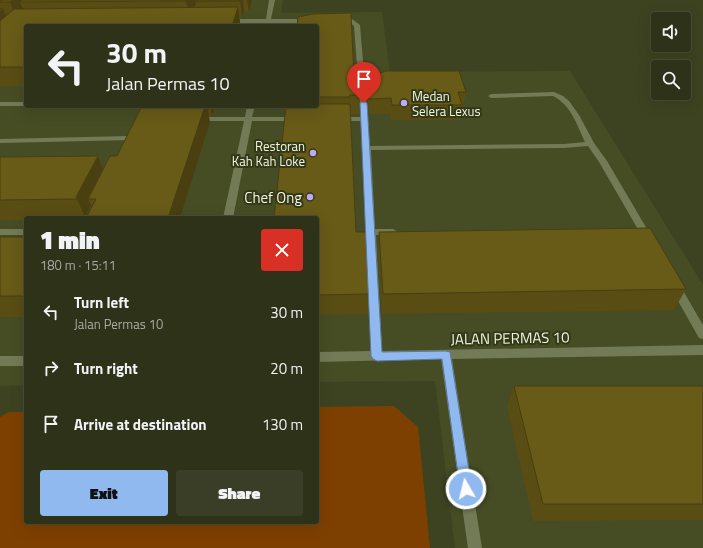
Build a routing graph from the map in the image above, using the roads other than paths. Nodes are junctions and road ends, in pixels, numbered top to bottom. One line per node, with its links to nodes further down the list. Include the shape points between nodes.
1 (272, 0): 5 (street)
2 (327, 20): 14 (street, via 350,20 357,25)
3 (222, 21): 5 (street)
4 (320, 21): 5 (street)
5 (268, 24)
6 (490, 96): 17 (street, via 561,96 567,102)
7 (0, 104): 8 (street)
8 (24, 104)
9 (251, 108): 11 (street)
10 (186, 119): 11 (street)
11 (248, 119): 12 (street); 19 (street)
12 (310, 119)
13 (326, 119): 14 (street)
14 (365, 119): 18 (street)
15 (129, 138): 16 (street)
16 (0, 141)
17 (590, 144): 18 (street); 20 (street, via 604,161)
18 (366, 148): 23 (street)
19 (228, 216)
20 (641, 231)
21 (0, 232): 22 (street)
22 (24, 232)
23 (371, 232): 24 (street); 29 (street)
24 (403, 232)
25 (669, 275): 26 (street)
26 (703, 335)
27 (703, 350): 28 (street, JALAN PERMAS 10)
28 (446, 355): 29 (street, JALAN PERMAS 10); 33 (street)
29 (377, 356): 30 (street, JALAN PERMAS 10)
30 (319, 357)
31 (24, 359): 32 (street)
32 (0, 361)
33 (475, 548)

